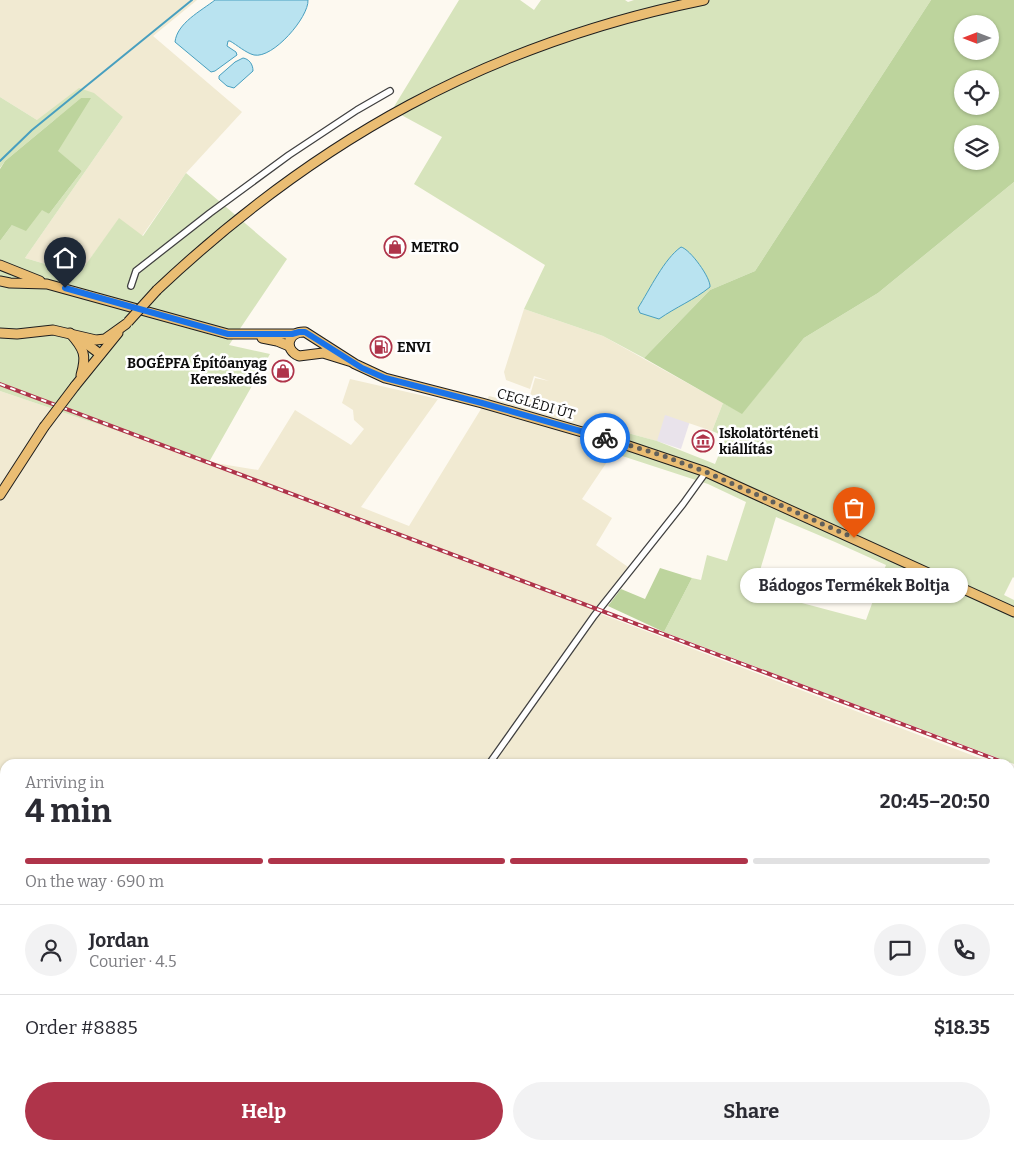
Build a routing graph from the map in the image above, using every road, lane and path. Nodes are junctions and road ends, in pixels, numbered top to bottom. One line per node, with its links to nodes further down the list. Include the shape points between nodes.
1 (704, 0): 7 (main road, bridge, via 632,16 561,38 509,57 420,98 334,148 287,181 230,225 157,290)
2 (390, 91): 6 (street, via 289,155 210,213 136,271)
3 (0, 265): 5 (main road)
4 (0, 283): 5 (main road)
5 (47, 284): 11 (main road, via 228,334)
6 (131, 286)
7 (127, 323): 9 (main road, via 105,339 96,340); 14 (main road)
8 (0, 333): 9 (main road, via 53,330)
9 (70, 333): 14 (main road); 17 (main road, via 84,354 85,363)
10 (292, 334): 11 (main road); 12 (main road, via 302,331); 13 (main road)
11 (250, 335): 13 (main road)
12 (312, 337): 15 (main road, via 314,346); 16 (main road, CEGLÉDI ÚT)
13 (289, 346): 15 (main road, via 294,354)
14 (100, 354): 17 (main road)
15 (309, 354): 16 (main road, CEGLÉDI ÚT, via 324,353)
16 (352, 362): 18 (main road, CEGLÉDI ÚT, via 385,378 620,442)
17 (77, 383): 19 (main road, bridge)
18 (706, 472): 20 (main road, CEGLÉDI ÚT); 21 (street, via 594,616)
19 (0, 495)
20 (1014, 612)
21 (493, 759)

